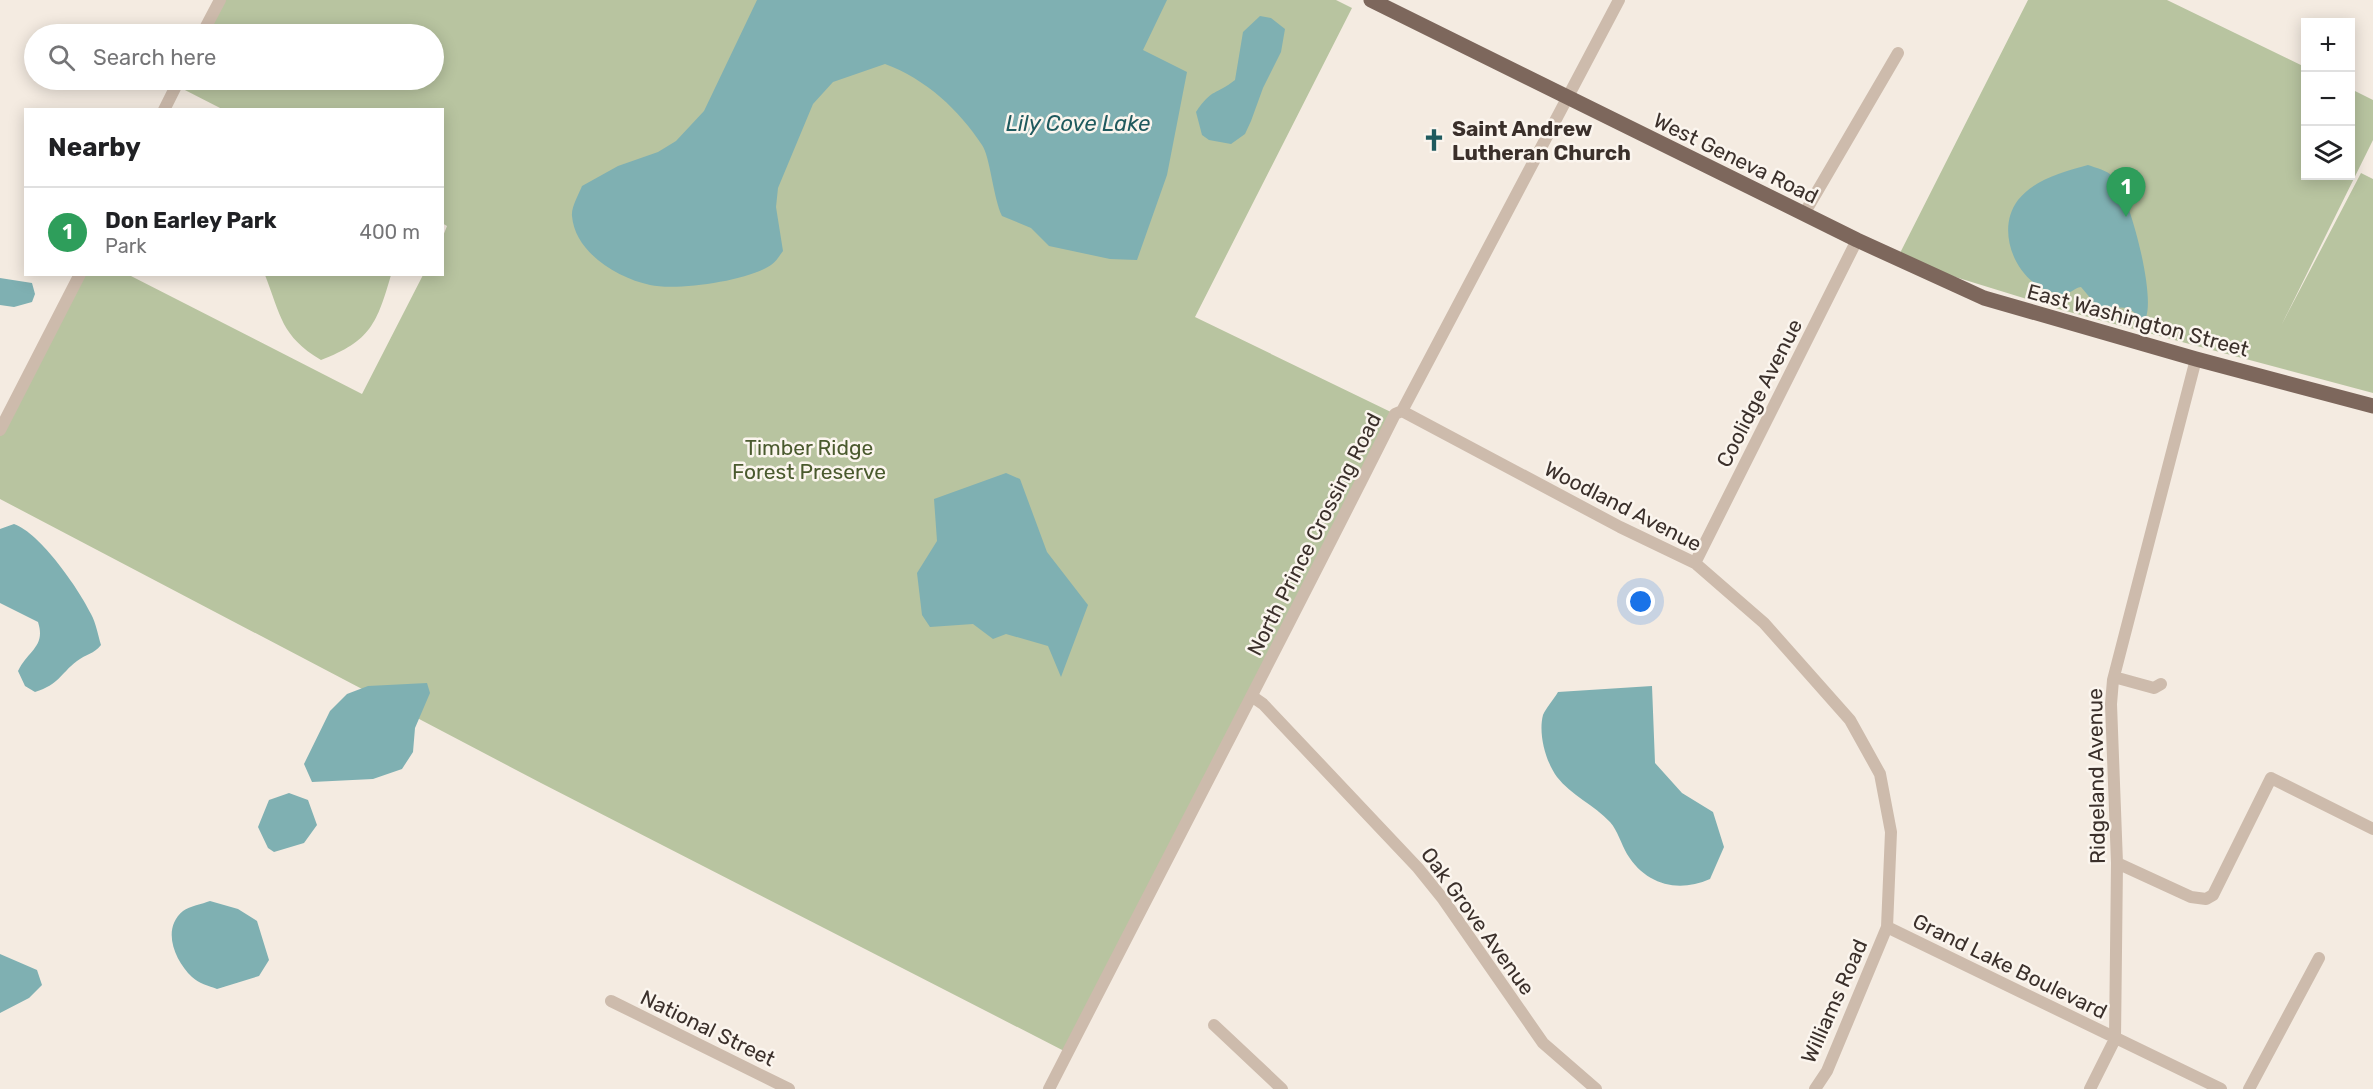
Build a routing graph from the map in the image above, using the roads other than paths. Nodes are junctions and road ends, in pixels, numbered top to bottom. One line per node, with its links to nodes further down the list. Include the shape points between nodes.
1 (220, 0): 4 (street)
2 (1371, 0): 7 (main road, West Geneva Road)
3 (1619, 0): 7 (street, North Prince Crossing Road)
4 (207, 24)
5 (1898, 53): 9 (street)
6 (174, 90): 8 (street)
7 (1567, 99): 9 (main road, West Geneva Road); 15 (street, North Prince Crossing Road)
8 (165, 108)
9 (1804, 214): 10 (main road, West Geneva Road)
10 (1857, 240): 11 (main road, West Geneva Road); 17 (street, Coolidge Avenue)
11 (1897, 259): 13 (main road, East Washington Street, via 2020,310)
12 (79, 276): 16 (street)
13 (2196, 359): 14 (main road, East Washington Street); 18 (street, Ridgeland Avenue)
14 (2373, 406)
15 (1402, 411): 17 (street, Woodland Avenue); 20 (street, North Prince Crossing Road, via 1395,414)
16 (0, 430)
17 (1695, 563): 23 (street, Woodland Avenue, via 1764,623 1841,707 1880,774 1892,852)
18 (2114, 677): 19 (street, via 2154,688); 22 (street, Ridgeland Avenue, via 2111,704)
19 (2161, 684)
20 (1253, 698): 29 (street, North Prince Crossing Road); 31 (street, Oak Grove Avenue, via 1418,868 1443,898 1542,1043)
21 (2373, 829): 22 (street, via 2271,778 2213,895 2206,899 2191,897)
22 (2117, 863): 27 (street, Ridgeland Avenue)
23 (1887, 927): 27 (street, Grand Lake Boulevard); 32 (street, Williams Road, via 1827,1071)
24 (2319, 958): 35 (street)
25 (611, 1001): 28 (street, National Street)
26 (1214, 1025): 30 (street)
27 (2115, 1039): 33 (street, Ridgeland Avenue); 34 (street, Grand Lake Boulevard)
28 (789, 1089)
29 (1049, 1089)
30 (1282, 1089)
31 (1596, 1089)
32 (1815, 1089)
33 (2090, 1089)
34 (2221, 1089)
35 (2249, 1089)

